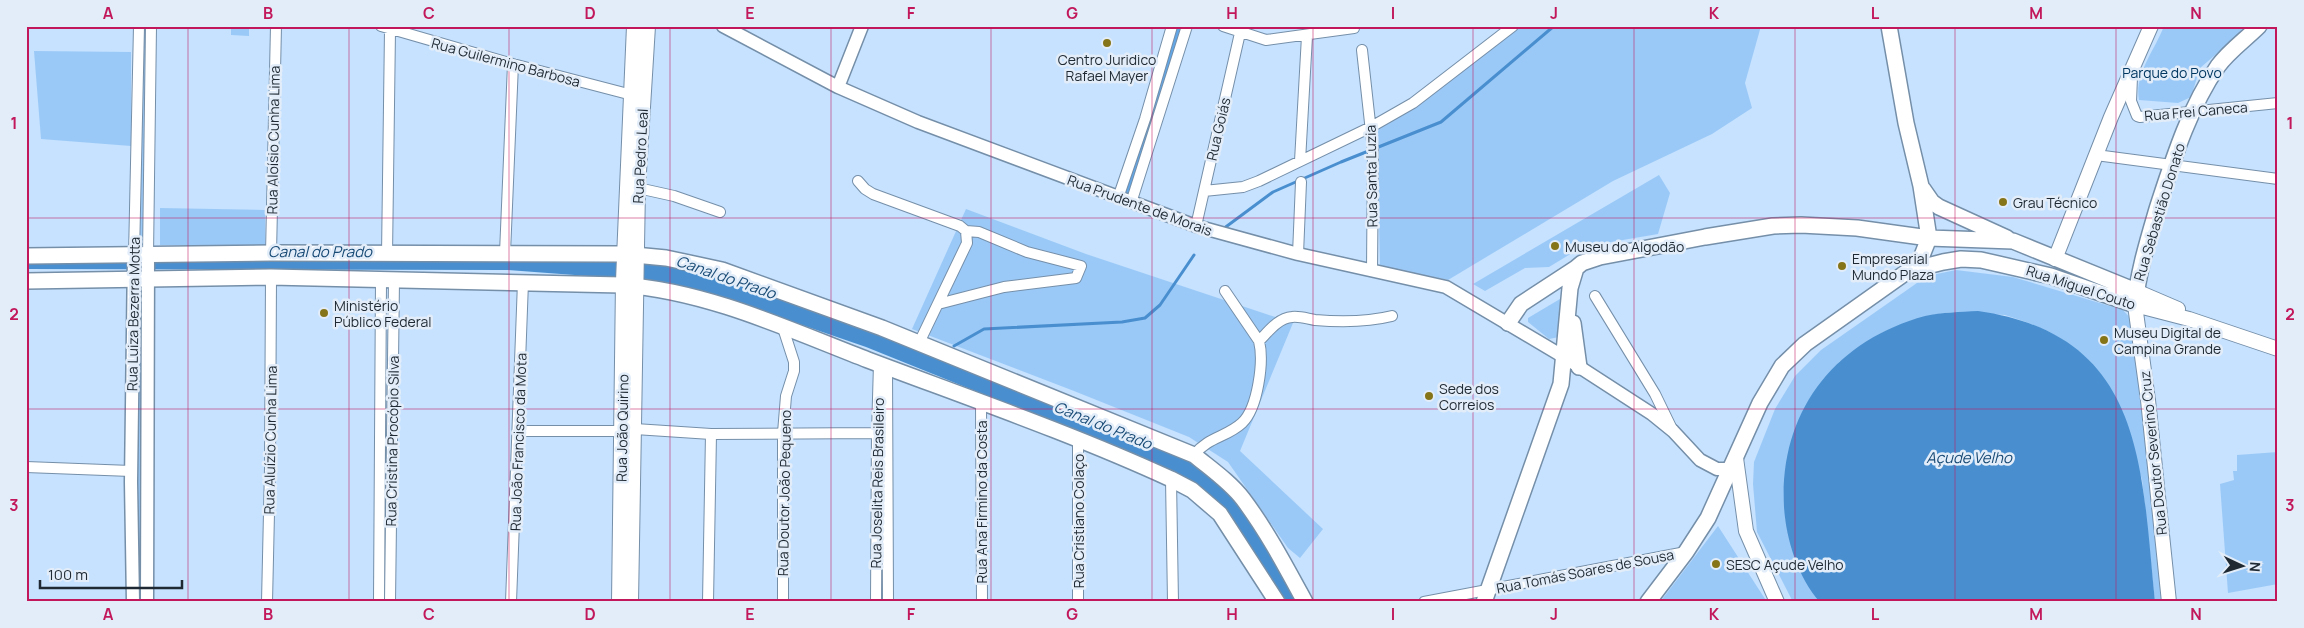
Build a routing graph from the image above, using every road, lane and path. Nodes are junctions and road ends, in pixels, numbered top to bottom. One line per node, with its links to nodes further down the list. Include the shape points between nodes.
1 (276, 26): 43 (street, Rua Aloísio Cunha Lima)
2 (634, 26): 23 (main road, Rua Pedro Leal)
3 (648, 26): 34 (main road, Rua Pedro Leal)
4 (724, 26): 22 (street, Rua Prudente de Morais)
5 (862, 26): 22 (street)
6 (1172, 26): 36 (street)
7 (1187, 26): 37 (street)
8 (1223, 26): 17 (street)
9 (1513, 26): 26 (street)
10 (1889, 26): 33 (main road, via 1906,123)
11 (2151, 26): 21 (main road)
12 (2259, 26): 25 (main road, Rua Sebastião Donato, via 2220,64)
13 (1354, 27): 18 (street)
14 (385, 28): 20 (street, Rua Guilermino Barbosa); 46 (street)
15 (139, 30): 16 (street); 48 (street, Rua Luiza Bezerra Motta)
16 (151, 30): 48 (street, Rua Luiza Bezerra Motta)
17 (1240, 32): 18 (street, via 1266,40); 35 (street, Rua Goiás)
18 (1307, 36): 28 (street)
19 (1362, 50): 26 (street, Rua Santa Luzia)
20 (513, 64): 23 (street, Rua Guilermino Barbosa); 44 (street)
21 (2135, 65): 25 (street, Rua Frei Caneca, via 2131,94 2137,116); 27 (main road)
22 (838, 87): 36 (street, Rua Prudente de Morais, via 918,122)
23 (632, 95): 49 (main road, Rua Pedro Leal)
24 (2278, 103): 25 (street, Rua Frei Caneca)
25 (2193, 112): 29 (main road, Rua Sebastião Donato)
26 (1371, 132): 28 (street); 52 (street, Rua Santa Luzia)
27 (2096, 155): 29 (street); 50 (main road)
28 (1300, 161): 35 (street, via 1259,182)
29 (2171, 166): 30 (street); 62 (main road, Rua Sebastião Donato, via 2143,256)
30 (2278, 179)
31 (858, 181): 40 (street, via 873,194)
32 (1301, 182): 45 (street)
33 (1922, 186): 41 (main road); 42 (main road, via 1932,202 1940,207)
34 (638, 188): 38 (street); 49 (main road, Rua Pedro Leal)
35 (1204, 191): 39 (street, Rua Goiás)
36 (1118, 198): 37 (street, Rua Prudente de Morais)
37 (1131, 203): 39 (street, Rua Prudente de Morais)
38 (720, 212)
39 (1196, 226): 45 (street, Rua Prudente de Morais)
40 (966, 231): 63 (street, via 967,243); 63 (street, via 979,232 1052,260 1081,266 1076,278 1004,287)
41 (1929, 238): 42 (main road, Rua Miguel Couto); 51 (main road, Rua Miguel Couto, via 1857,228 1773,226 1600,257); 53 (main road, via 1921,258)
42 (2013, 241): 50 (main road, Rua Miguel Couto)
43 (271, 253): 46 (main road); 48 (main road)
44 (505, 253): 46 (main road); 49 (main road)
45 (1298, 254): 52 (street, Rua Prudente de Morais)
46 (387, 255)
47 (26, 256): 48 (main road)
48 (141, 256): 54 (street, Rua Luiza Bezerra Motta)
49 (630, 256): 59 (main road, Rua Pedro Leal); 69 (main road, via 666,258 722,270)
50 (2055, 259): 62 (main road, Rua Miguel Couto)
51 (1576, 268): 64 (main road); 66 (main road, Rua Miguel Couto, via 1525,301)
52 (1372, 271): 66 (street, Rua Prudente de Morais, via 1446,287)
53 (1908, 271): 62 (main road, Rua Miguel Couto, via 1939,262 1981,260); 86 (main road, Rua Miguel Couto, via 1805,344 1782,366 1760,403)
54 (140, 275): 55 (main road); 57 (main road); 88 (street, Rua Luiza Bezerra Motta); 90 (street, Rua Luiza Bezerra Motta)
55 (271, 277): 56 (main road); 97 (street, Rua Aluízio Cunha Lima)
56 (388, 280): 58 (main road); 75 (street, Rua Cristina Procópio Silva); 76 (street, Rua Cristina Procópio Silva)
57 (26, 281)
58 (523, 282): 59 (main road); 79 (street, Rua João Francisco da Mota)
59 (629, 283): 67 (main road, via 714,304); 78 (main road, Rua João Quirino)
60 (1225, 291): 68 (street)
61 (1594, 296): 80 (street, via 1655,394)
62 (2136, 298): 70 (main road, Rua Miguel Couto); 71 (main road, Rua Miguel Couto); 115 (main road, Rua Doutor Severino Cruz)
63 (938, 304): 69 (street)
64 (1569, 304): 72 (main road); 74 (main road)
65 (1392, 316): 68 (street, via 1347,320 1292,317 1275,324)
66 (1508, 323): 72 (street, Rua Prudente de Morais)
67 (783, 328): 73 (main road); 81 (street, Rua Doutor João Pequeno, via 794,362 786,396)
68 (1259, 341): 85 (street, via 1260,368 1250,410 1243,422 1202,445)
69 (918, 343): 85 (main road)
70 (2278, 343)
71 (2278, 349)
72 (1564, 357): 74 (street, Rua Prudente de Morais); 94 (main road, via 1561,384)
73 (883, 365): 77 (main road); 82 (street, Rua Joselita Reis Brasileiro); 106 (street, Rua Joselita Reis Brasileiro)
74 (1579, 367): 80 (street, Rua Prudente de Morais)
75 (381, 393): 76 (street); 92 (street, Rua Cristina Procópio Silva)
76 (393, 394): 91 (street, Rua Cristina Procópio Silva)
77 (981, 403): 84 (main road); 107 (street, Rua Ana Firmino da Costa)
78 (629, 430): 79 (street); 83 (street); 101 (main road, Rua João Quirino); 102 (main road, Rua João Quirino)
79 (519, 431): 100 (street, Rua João Francisco da Mota)
80 (1673, 431): 86 (street, Rua Prudente de Morais, via 1700,460 1717,468)
81 (783, 433): 82 (street); 83 (street); 104 (street, Rua Doutor João Pequeno)
82 (877, 433): 105 (street, Rua Joselita Reis Brasileiro)
83 (711, 434): 103 (street)
84 (1078, 441): 89 (main road); 108 (street, Rua Cristiano Colaço)
85 (1194, 455): 111 (main road, via 1242,498)
86 (1734, 464): 93 (main road, Rua Miguel Couto, via 1708,518); 114 (main road, via 1746,531)
87 (26, 467): 88 (street)
88 (131, 476): 90 (street); 95 (street, Rua Luiza Bezerra Motta)
89 (1171, 479): 109 (street); 110 (main road, via 1192,490 1220,514)
90 (146, 482): 96 (street, Rua Luiza Bezerra Motta)
91 (391, 506): 92 (street); 99 (street, Rua Cristina Procópio Silva)
92 (380, 507): 98 (street, Rua Cristina Procópio Silva)
93 (1686, 552): 94 (street, Rua Tomás Soares de Sousa); 113 (main road, Rua Miguel Couto)
94 (1486, 596): 112 (street, Rua Tomás Soares de Sousa)
95 (133, 602)
96 (147, 602)
97 (267, 602)
98 (378, 602)
99 (390, 602)
100 (511, 602)
101 (619, 602)
102 (631, 602)
103 (708, 602)
104 (783, 602)
105 (876, 602)
106 (888, 602)
107 (982, 602)
108 (1078, 602)
109 (1173, 602)
110 (1277, 602)
111 (1305, 602)
112 (1424, 602)
113 (1648, 602)
114 (1777, 602)
115 (2169, 602)

